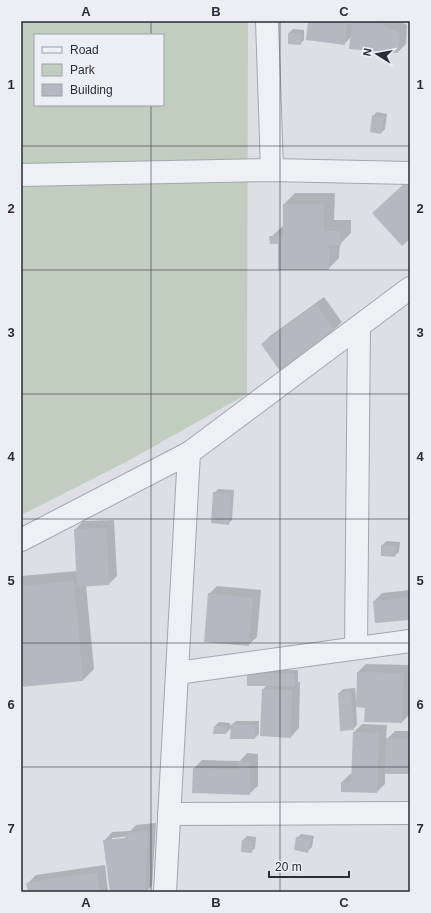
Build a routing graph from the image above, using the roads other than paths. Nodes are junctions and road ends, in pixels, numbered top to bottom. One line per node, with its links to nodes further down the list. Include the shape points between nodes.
1 (267, 21): 2 (street)
2 (272, 170): 3 (street); 4 (street)
3 (410, 173)
4 (21, 175)
5 (410, 288): 6 (street)
6 (359, 327): 7 (street); 10 (street)
7 (189, 453): 8 (street); 11 (street)
8 (21, 540)
9 (410, 641): 10 (street)
10 (356, 648): 11 (street)
11 (177, 673): 13 (street)
12 (410, 813): 13 (street)
13 (169, 814): 14 (street)
14 (165, 892)

